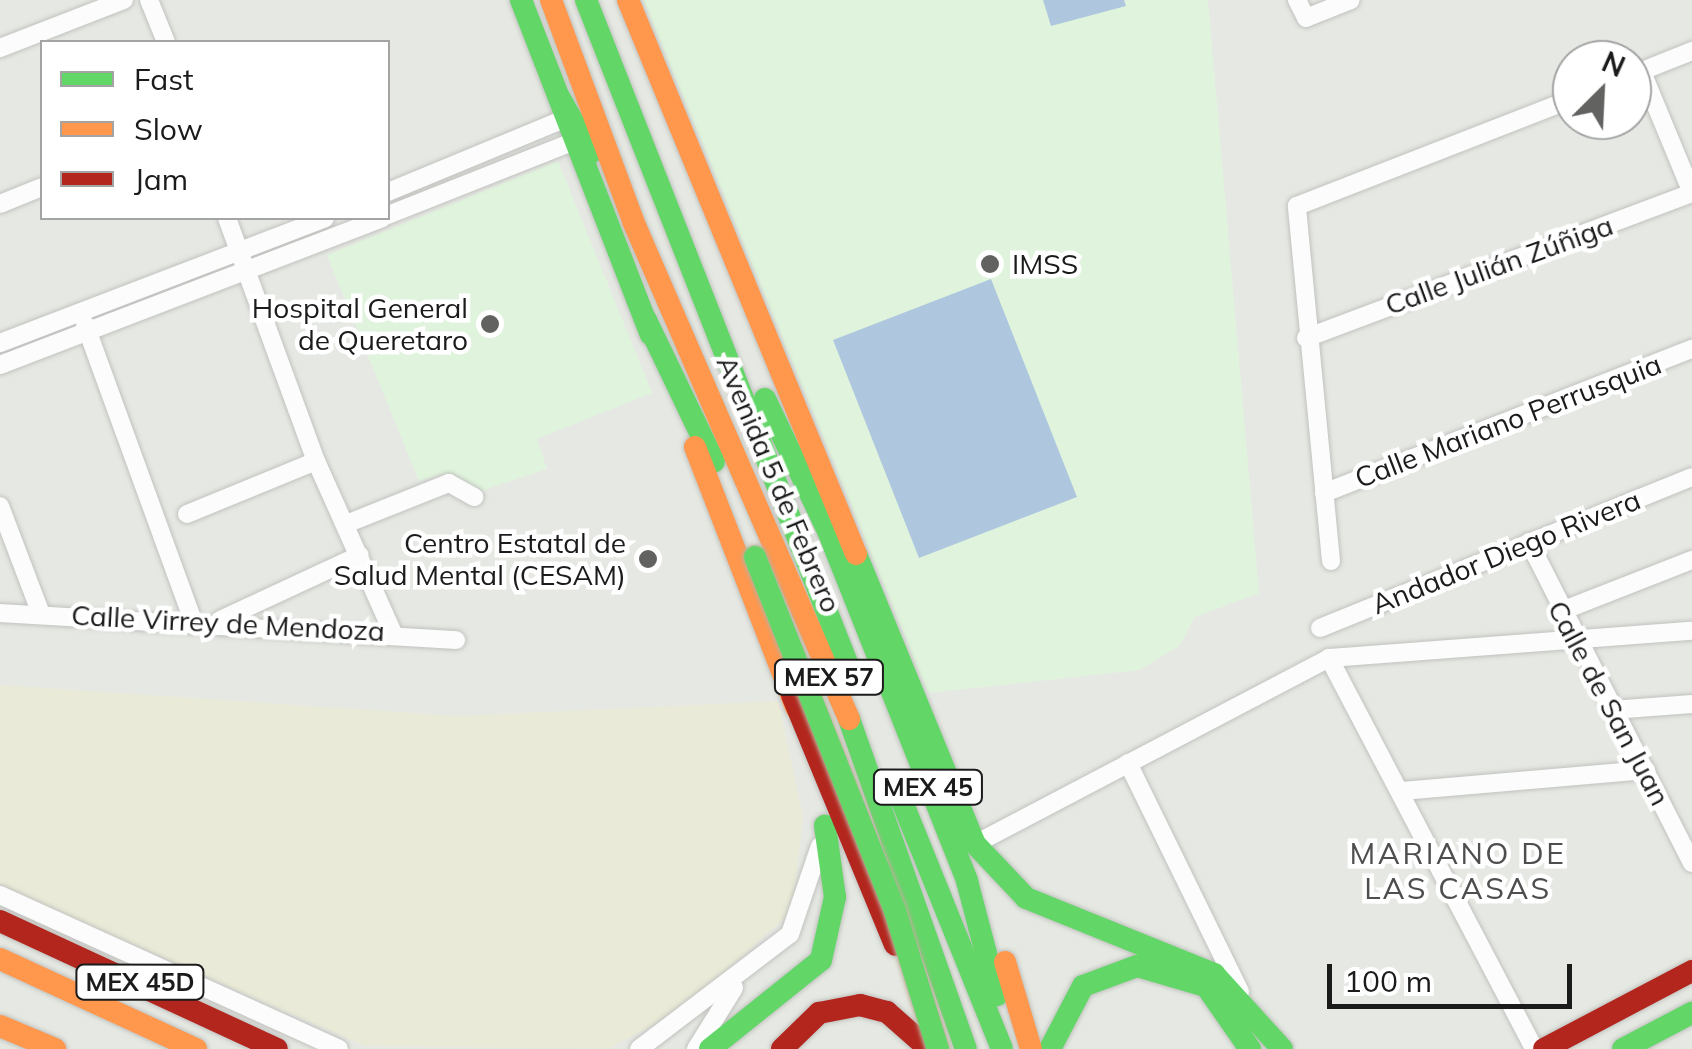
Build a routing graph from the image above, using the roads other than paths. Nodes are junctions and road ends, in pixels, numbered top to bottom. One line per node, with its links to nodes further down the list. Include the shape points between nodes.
1 (124, 0): 10 (street)
2 (150, 0): 11 (street)
3 (521, 0): 17 (main road)
4 (534, 0): 27 (main road)
5 (551, 0): 27 (main road, Avenida 5 de Febrero / MEX 57)
6 (586, 0): 32 (main road, Avenida 5 de Febrero / MEX 57)
7 (628, 0): 69 (main road, Avenida 5 de Febrero)
8 (1297, 0): 9 (street, via 1306,18)
9 (1351, 0)
10 (100, 5): 12 (street)
11 (165, 40)
12 (0, 48)
13 (1692, 51): 14 (street)
14 (1652, 68)
15 (1652, 106): 21 (street)
16 (1552, 107): 35 (street, via 1297,206)
17 (563, 108): 18 (main road); 20 (street); 27 (main road, MEX 57)
18 (576, 141): 23 (street); 33 (main road)
19 (40, 188): 22 (street)
20 (390, 191)
21 (1692, 193): 35 (street, Calle Julián Zúñiga)
22 (0, 204)
23 (390, 214)
24 (228, 220): 28 (street)
25 (320, 220): 28 (street)
26 (376, 220): 29 (street)
27 (633, 221): 31 (main road, Avenida 5 de Febrero / MEX 57)
28 (237, 251): 29 (street); 30 (street)
29 (245, 275): 34 (street); 39 (street)
30 (80, 312): 34 (street); 36 (street)
31 (672, 312): 40 (main road, MEX 45); 93 (main road, Avenida 5 de Febrero / MEX 57, via 861,748)
32 (716, 312): 94 (main road, Avenida 5 de Febrero / MEX 57); 94 (main road, MEX 45, via 828,531 968,881)
33 (646, 320): 40 (main road, MEX 45); 62 (main road)
34 (87, 331): 38 (street); 54 (street)
35 (1306, 338): 42 (street)
36 (0, 342)
37 (1692, 350): 42 (street, Calle Mariano Perrusquia)
38 (0, 365)
39 (316, 461): 45 (street); 46 (street)
40 (714, 462): 92 (main road, MEX 45, bridge, via 895,911)
41 (1692, 477): 47 (street, Andador Diego Rivera)
42 (1324, 493): 50 (street)
43 (474, 498): 46 (street, via 449,483)
44 (0, 506): 53 (street)
45 (187, 514)
46 (346, 524): 48 (street)
47 (1529, 542): 51 (street, Calle de San Juan); 56 (street, Andador Diego Rivera)
48 (360, 555): 55 (street); 57 (street)
49 (1692, 560): 51 (street)
50 (1331, 561)
51 (1560, 612): 59 (street, Calle de San Juan)
52 (0, 613): 53 (street, Calle Virrey de Mendoza)
53 (41, 614): 54 (street, Calle Virrey de Mendoza)
54 (193, 620): 55 (street, Calle Virrey de Mendoza)
55 (218, 621): 57 (street, Calle Virrey de Mendoza)
56 (1320, 628)
57 (392, 630): 60 (street, Calle Virrey de Mendoza)
58 (1692, 630): 59 (street)
59 (1570, 635): 61 (street); 64 (street, Calle de San Juan)
60 (456, 640)
61 (1330, 658): 65 (street); 67 (street)
62 (792, 695): 68 (main road); 93 (main road, via 855,865)
63 (1692, 704): 64 (street)
64 (1612, 710): 66 (street, Calle de San Juan)
65 (1128, 763): 69 (street); 79 (street)
66 (1646, 770): 67 (street); 70 (street, Calle de San Juan)
67 (1402, 791): 99 (street)
68 (825, 826): 78 (street, via 802,914); 89 (main road, via 835,898 820,960 798,988)
69 (976, 844): 79 (main road, via 1026,898 1185,958); 95 (main road)
70 (1692, 864)
71 (0, 895): 86 (street)
72 (0, 907): 75 (main road)
73 (0, 922): 75 (main road, MEX 45D)
74 (0, 959): 84 (main road, MEX 45D)
75 (108, 966): 85 (main road, MEX 45D)
76 (0, 968): 83 (main road)
77 (1692, 970): 100 (main road)
78 (739, 979): 87 (street); 88 (street)
79 (1244, 1001): 98 (main road)
80 (1692, 1013): 101 (main road)
81 (0, 1026): 82 (main road)
82 (54, 1049)
83 (152, 1049)
84 (196, 1049)
85 (278, 1049)
86 (339, 1049)
87 (639, 1049)
88 (696, 1049)
89 (710, 1049)
90 (782, 1049): 91 (main road, via 819,1014 860,1006 886,1012)
91 (929, 1049)
92 (938, 1049)
93 (964, 1049)
94 (1002, 1049)
95 (1031, 1049)
96 (1050, 1049): 97 (main road, via 1083,986 1137,966 1206,986)
97 (1250, 1049)
98 (1282, 1049)
99 (1534, 1049)
100 (1544, 1049)
101 (1623, 1049)

